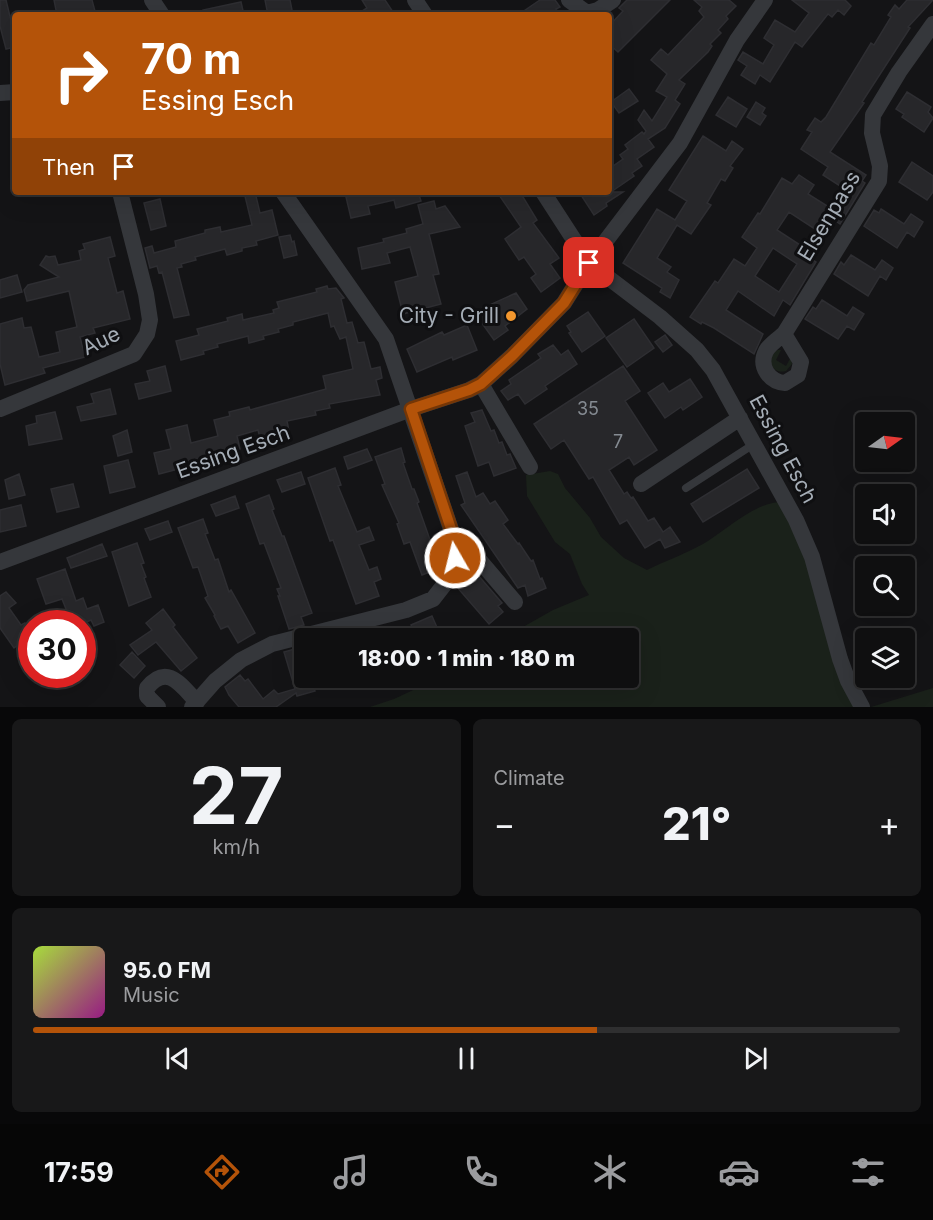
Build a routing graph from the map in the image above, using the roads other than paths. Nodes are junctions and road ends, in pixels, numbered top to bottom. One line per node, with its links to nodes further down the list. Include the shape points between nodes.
1 (569, 0): 4 (street)
2 (613, 0): 5 (street)
3 (765, 0): 10 (street, Essing Esch, via 737,40 681,143)
4 (587, 12)
5 (591, 12)
6 (933, 24): 11 (street, Elsenpass, via 873,115 879,181)
7 (121, 195): 13 (street, Aue, via 146,294 150,320 147,334 134,354)
8 (285, 195): 14 (street, via 386,339)
9 (545, 195): 10 (street)
10 (589, 263): 12 (street, Essing Esch, via 564,303); 15 (street, Essing Esch, via 636,297 697,350)
11 (784, 333)
12 (481, 384): 14 (street, Essing Esch); 17 (street)
13 (0, 409)
14 (411, 409): 20 (street); 21 (street, Essing Esch)
15 (741, 418): 16 (street, Essing Esch); 18 (street)
16 (754, 444): 19 (lane); 25 (street, Essing Esch, via 812,557 840,659)
17 (530, 467)
18 (641, 484)
19 (686, 488)
20 (456, 544): 22 (street, via 475,555); 23 (street, via 454,572 433,599 406,610 272,644 241,660 214,681)
21 (0, 562)
22 (515, 602)
23 (194, 705): 24 (street, via 173,678 164,676 154,679 147,688 147,696)
24 (158, 707)
25 (862, 707)

